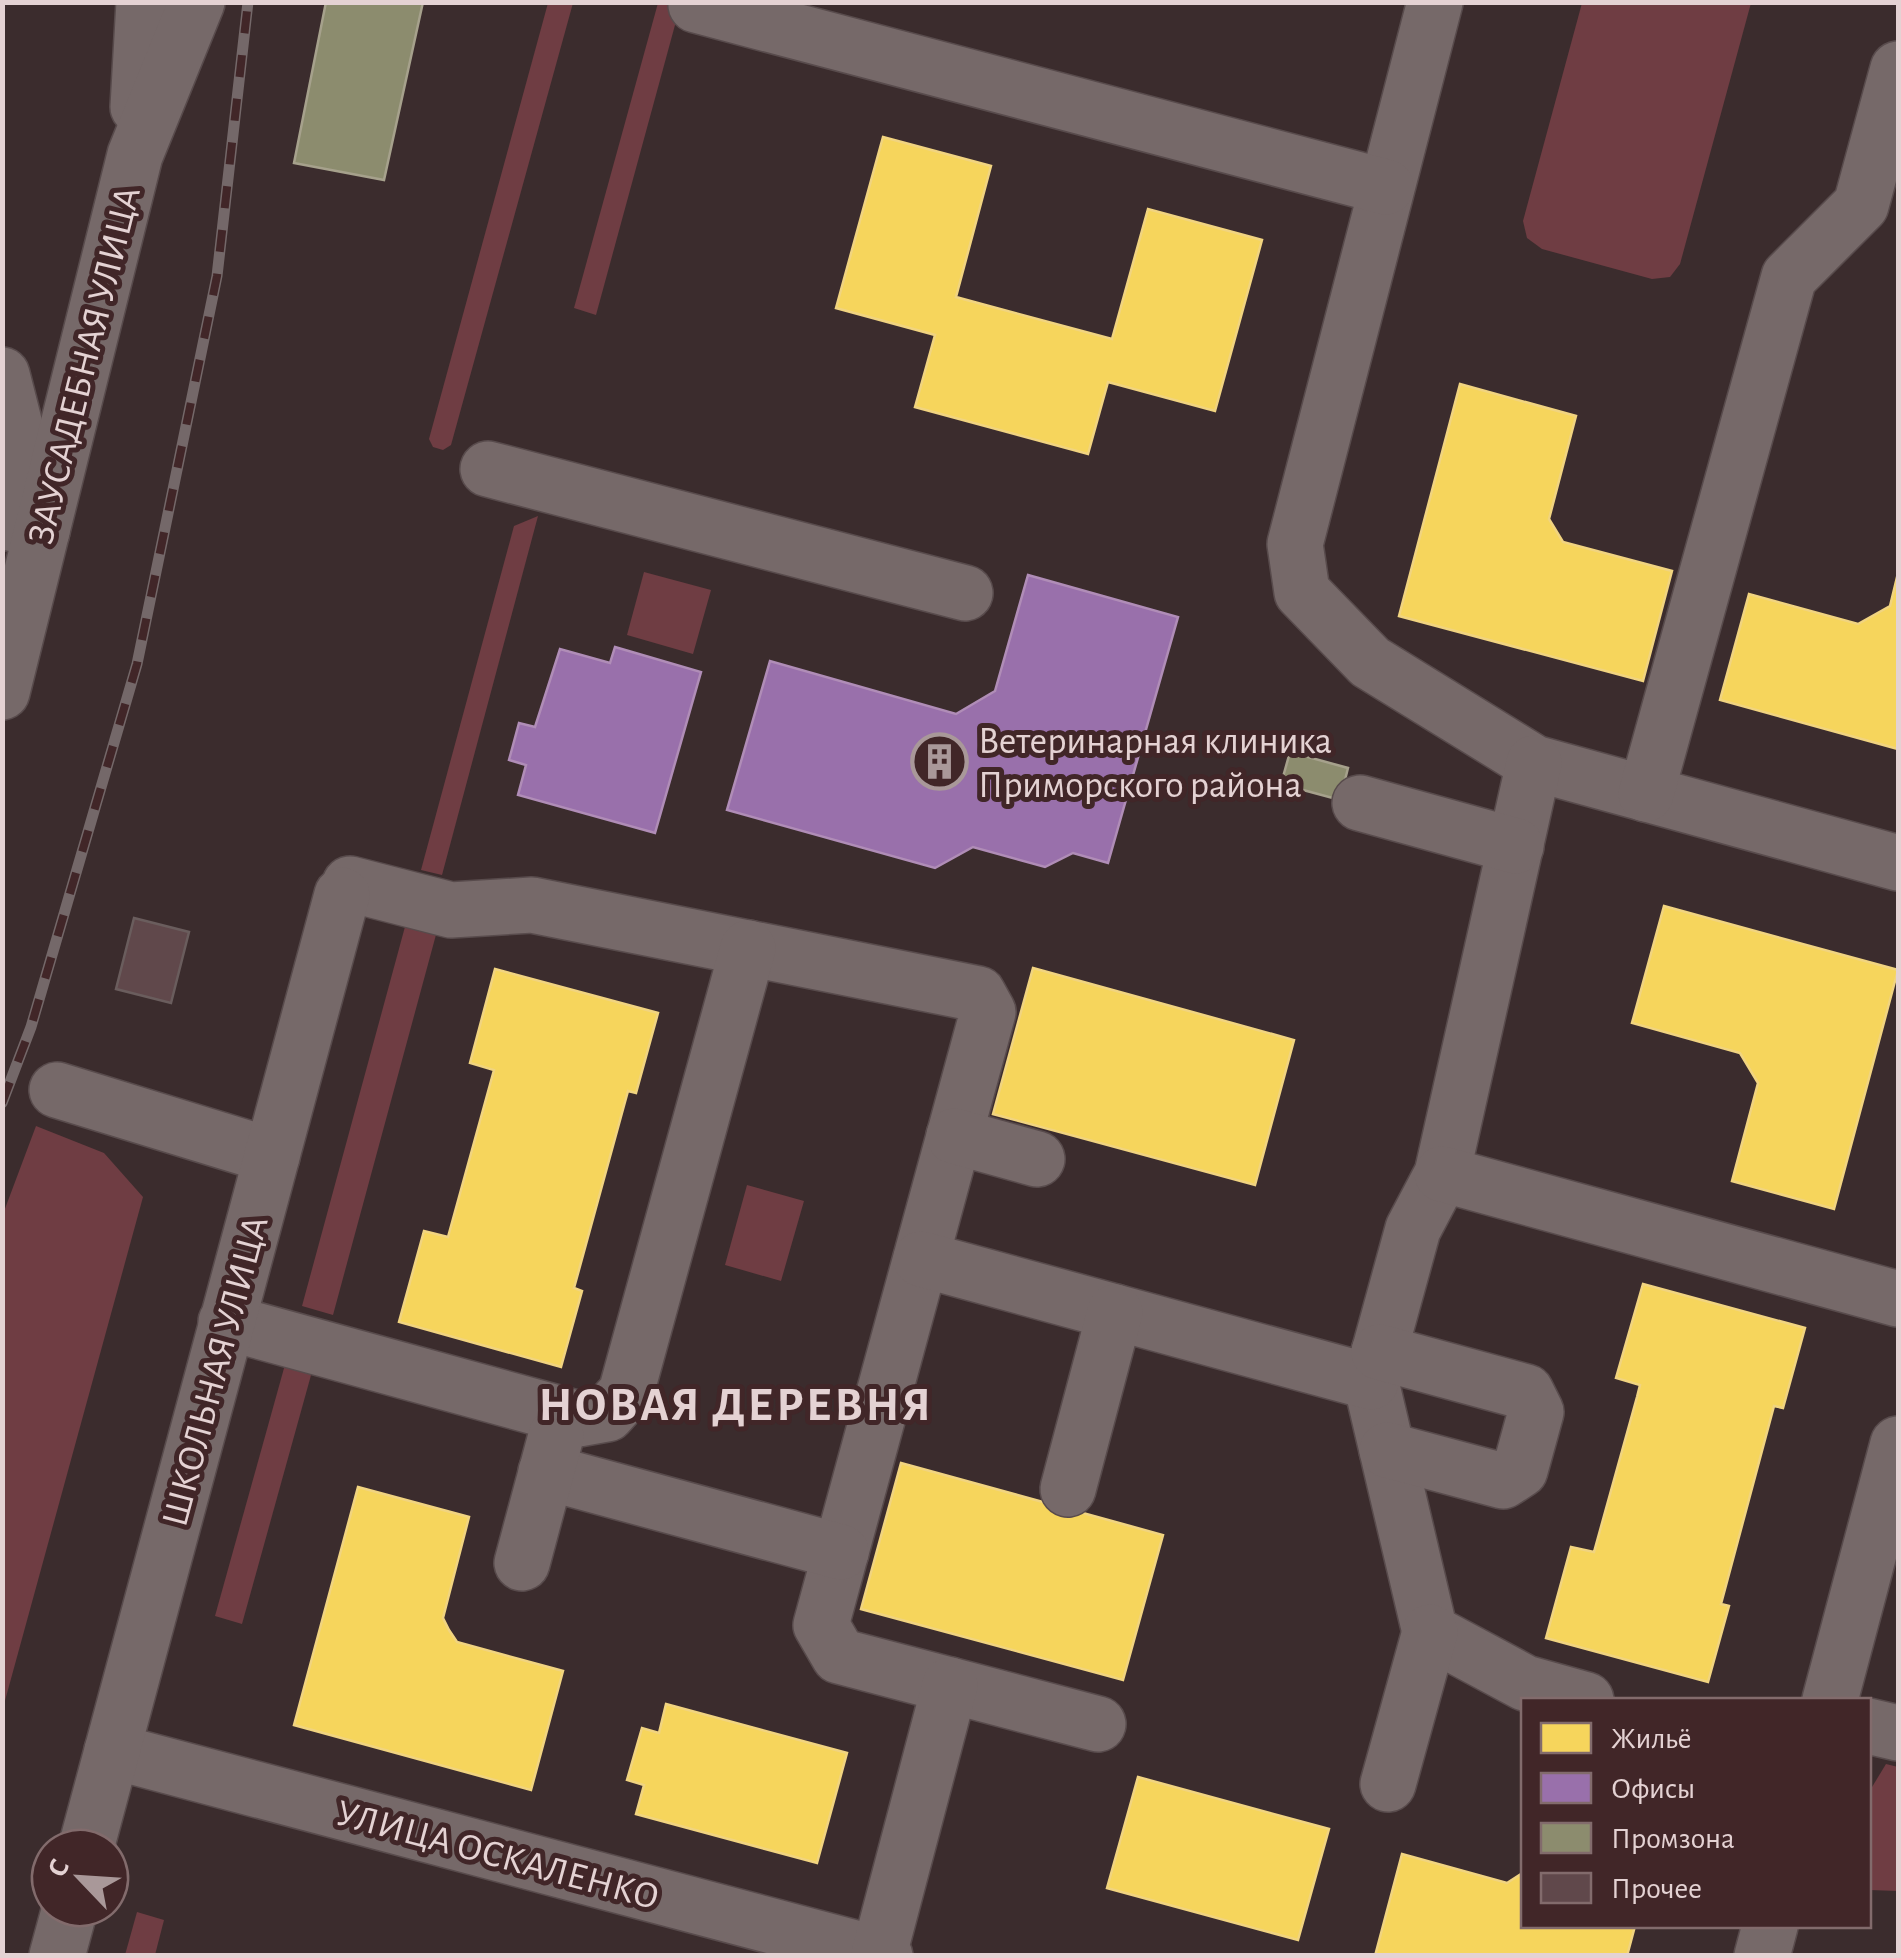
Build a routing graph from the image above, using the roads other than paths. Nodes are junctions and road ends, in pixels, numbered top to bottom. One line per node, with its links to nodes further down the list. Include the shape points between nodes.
1 (144, 2): 6 (street)
2 (197, 2): 6 (street)
3 (1434, 2): 7 (street)
4 (696, 6): 7 (street)
5 (1898, 69): 14 (street, via 1862,205 1789,278)
6 (135, 155): 10 (street, ЗАУСАДЕБНАЯ УЛИЦА)
7 (1386, 187): 13 (street, via 1295,544 1302,592 1370,662)
8 (2, 375): 10 (street)
9 (488, 469): 11 (street)
10 (22, 526): 12 (street, ЗАУСАДЕБНАЯ УЛИЦА)
11 (965, 592)
12 (2, 692)
13 (1534, 763): 14 (street); 16 (street)
14 (1646, 794): 17 (street)
15 (1360, 803): 16 (street)
16 (1516, 846): 23 (street)
17 (1898, 862)
18 (748, 948): 20 (street, via 978,994 988,1012); 21 (street, ШКОЛЬНАЯ УЛИЦА, via 532,905 451,910 346,889); 29 (street, via 626,1393 607,1414)
19 (57, 1090): 21 (street)
20 (954, 1136): 22 (street); 24 (street)
21 (272, 1156): 27 (street, ШКОЛЬНАЯ УЛИЦА)
22 (1037, 1159)
23 (1442, 1174): 25 (street); 28 (street, via 1414,1229)
24 (921, 1259): 26 (street); 34 (street)
25 (1898, 1299)
26 (1116, 1312): 28 (street); 33 (street)
27 (226, 1322): 29 (street); 43 (street, ШКОЛЬНАЯ УЛИЦА)
28 (1375, 1367): 31 (street); 31 (street, via 1526,1392 1536,1412 1520,1470 1503,1481)
29 (562, 1414): 32 (street)
30 (1898, 1444): 39 (street)
31 (1386, 1450): 36 (street)
32 (546, 1472): 34 (street); 35 (street)
33 (1068, 1488)
34 (841, 1552): 37 (street, via 822,1624 839,1656)
35 (522, 1562)
36 (1430, 1632): 38 (street, via 1525,1684); 44 (street)
37 (950, 1685): 40 (street); 48 (street)
38 (1578, 1698)
39 (1831, 1698)
40 (1098, 1724)
41 (1871, 1727): 42 (street)
42 (1898, 1733)
43 (112, 1751): 45 (street, ШКОЛЬНАЯ УЛИЦА); 48 (street, УЛИЦА ОСКАЛЕНКО)
44 (1388, 1784)
45 (91, 1828)
46 (65, 1928): 49 (street)
47 (1769, 1928): 50 (street)
48 (882, 1955)
49 (57, 1956)
50 (1762, 1956)

